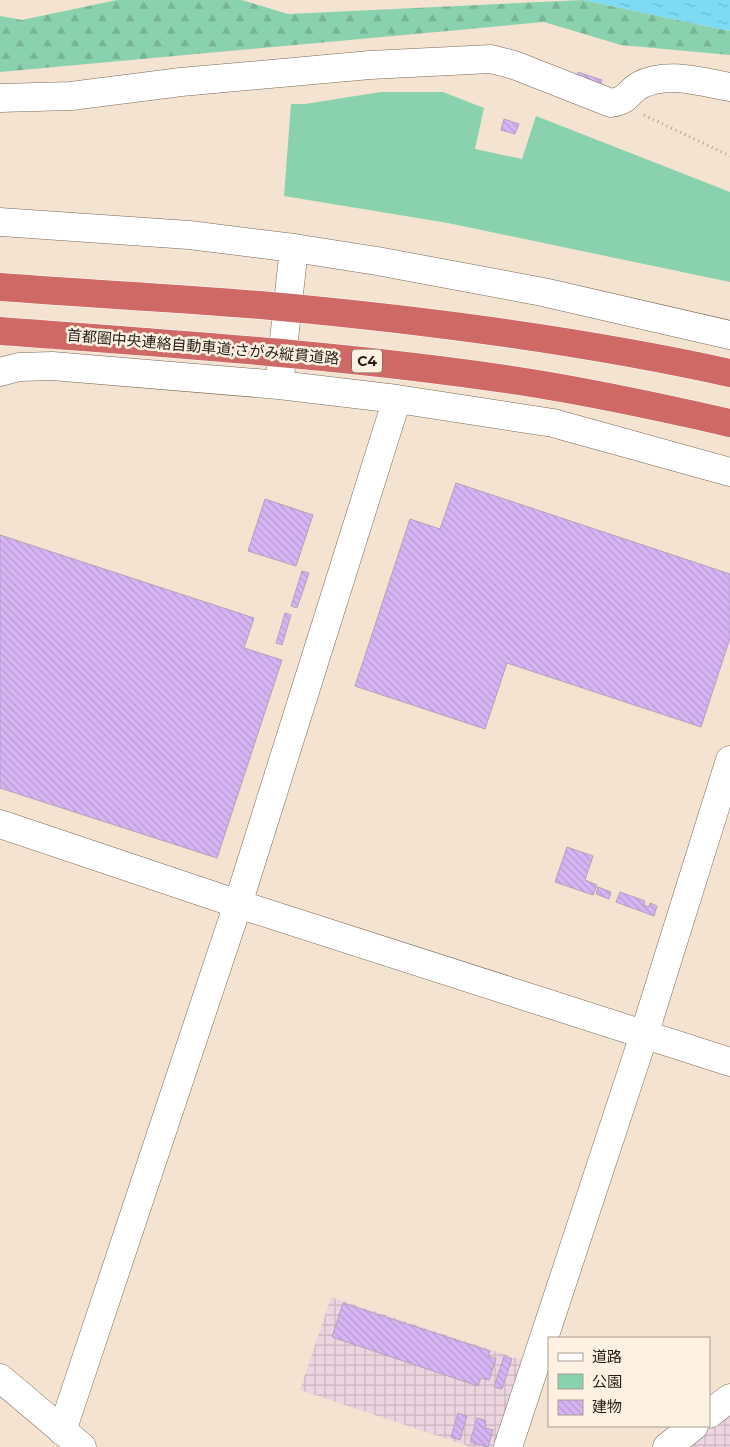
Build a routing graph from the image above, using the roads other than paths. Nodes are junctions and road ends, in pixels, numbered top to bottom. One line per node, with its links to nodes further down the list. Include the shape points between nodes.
1 (730, 87): 2 (street, via 671,78 639,86 622,102 611,103 491,59 370,65 181,82 71,96)
2 (0, 98)
3 (0, 222): 4 (street, via 189,235)
4 (294, 248): 7 (street, via 543,292); 10 (street)
5 (0, 287): 9 (highway, bridge, via 270,306 400,320 650,355)
6 (0, 331): 12 (highway, 首都圏中央連絡自動車道;さがみ縦貫道路 / C4, bridge, via 262,350 394,364 520,381)
7 (730, 335)
8 (0, 372): 10 (street, via 19,367 52,366)
9 (730, 372)
10 (279, 385): 11 (street)
11 (397, 399): 13 (street, via 553,423); 16 (street)
12 (730, 423)
13 (730, 472)
14 (730, 760): 17 (street)
15 (0, 824): 16 (street)
16 (238, 904): 17 (street); 23 (street)
17 (644, 1035): 18 (street); 24 (street)
18 (730, 1062)
19 (0, 1378): 23 (street)
20 (730, 1398): 21 (street)
21 (710, 1413)
22 (693, 1427): 25 (street)
23 (72, 1439)
24 (508, 1447)
25 (667, 1447)

